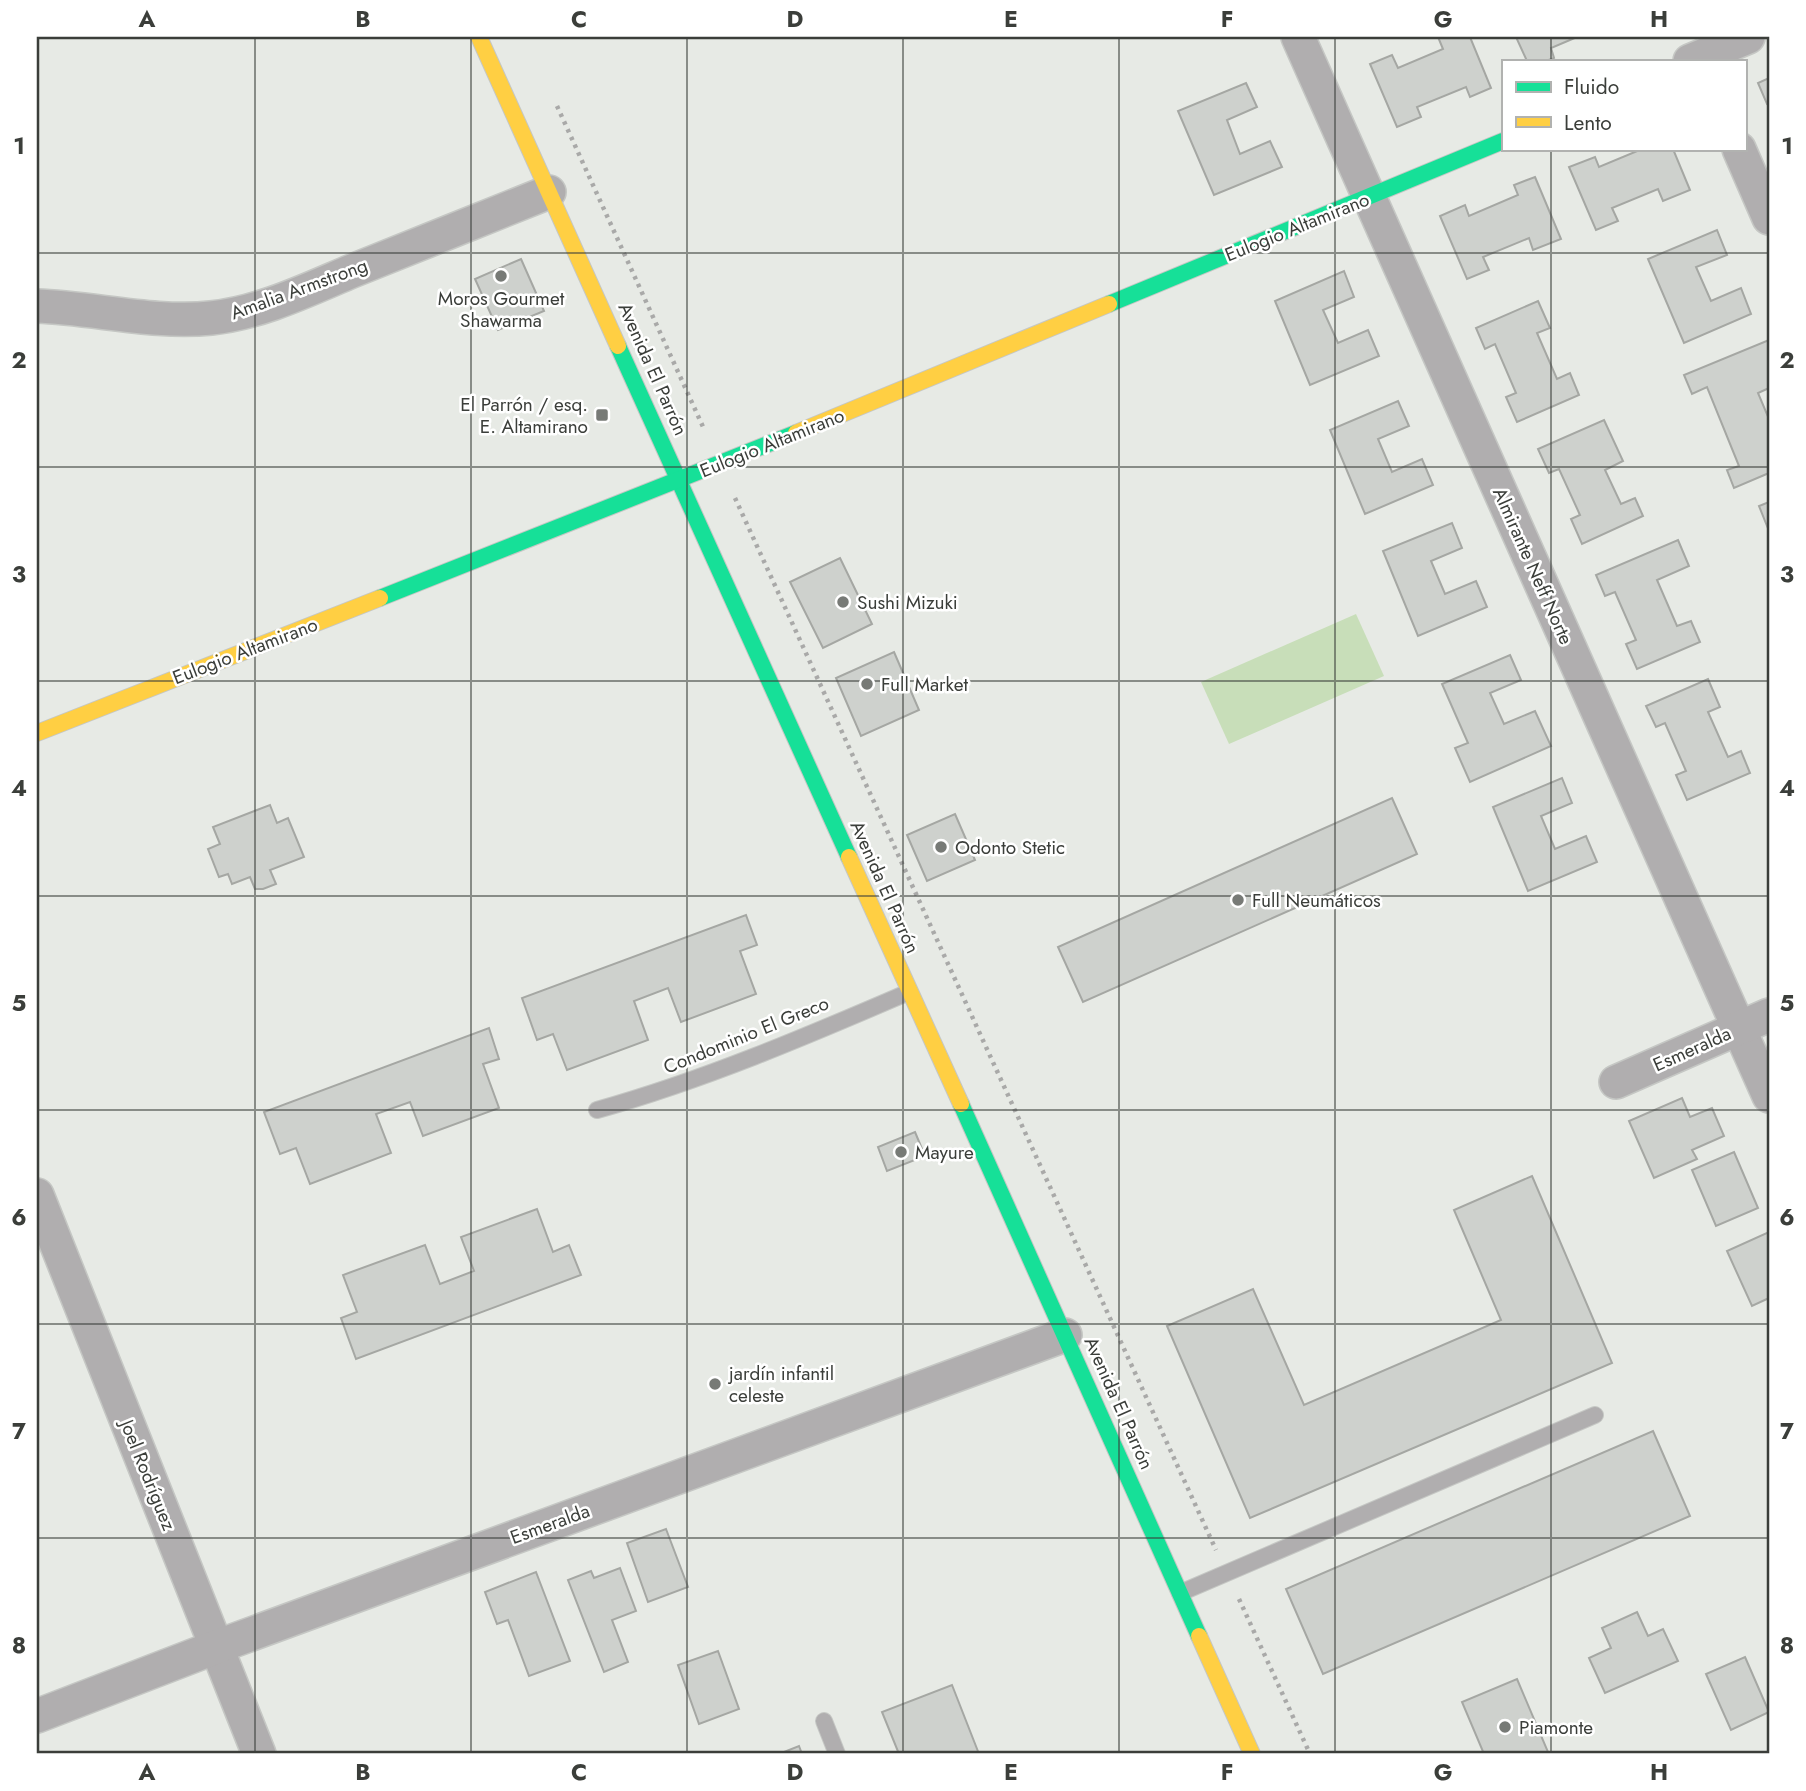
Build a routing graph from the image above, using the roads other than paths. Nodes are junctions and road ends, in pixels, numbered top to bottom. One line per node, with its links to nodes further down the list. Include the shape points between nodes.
1 (479, 37): 7 (main road, Avenida El Parrón)
2 (1298, 37): 8 (street, Almirante Neff Norte)
3 (1748, 37): 4 (street)
4 (1695, 54)
5 (1502, 141): 8 (main road, Eulogio Altamirano)
6 (1739, 150): 9 (street)
7 (549, 192): 10 (street, Amalia Armstrong, via 240,313 173,319); 11 (main road, Avenida El Parrón)
8 (1369, 198): 11 (main road, Eulogio Altamirano); 15 (street, Almirante Neff Norte)
9 (1769, 218)
10 (37, 306)
11 (680, 480): 12 (main road, Eulogio Altamirano); 13 (main road, Avenida El Parrón)
12 (37, 733)
13 (909, 992): 18 (lane, Condominio El Greco, via 701,1078); 21 (main road, Avenida El Parrón)
14 (1769, 1015): 15 (street, Esmeralda)
15 (1739, 1028): 16 (street, Esmeralda); 17 (street, Almirante Neff Norte)
16 (1616, 1082)
17 (1769, 1096)
18 (597, 1110)
19 (37, 1195): 20 (street, Joel Rodríguez)
20 (47, 1248): 24 (street, Joel Rodríguez)
21 (1065, 1335): 23 (main road, Avenida El Parrón); 24 (street, Esmeralda)
22 (1595, 1415): 23 (lane)
23 (1180, 1593): 29 (main road, Avenida El Parrón)
24 (216, 1647): 25 (street, Esmeralda); 27 (street, Joel Rodríguez)
25 (37, 1716)
26 (824, 1721): 28 (lane)
27 (259, 1754)
28 (836, 1754)
29 (1252, 1754)

